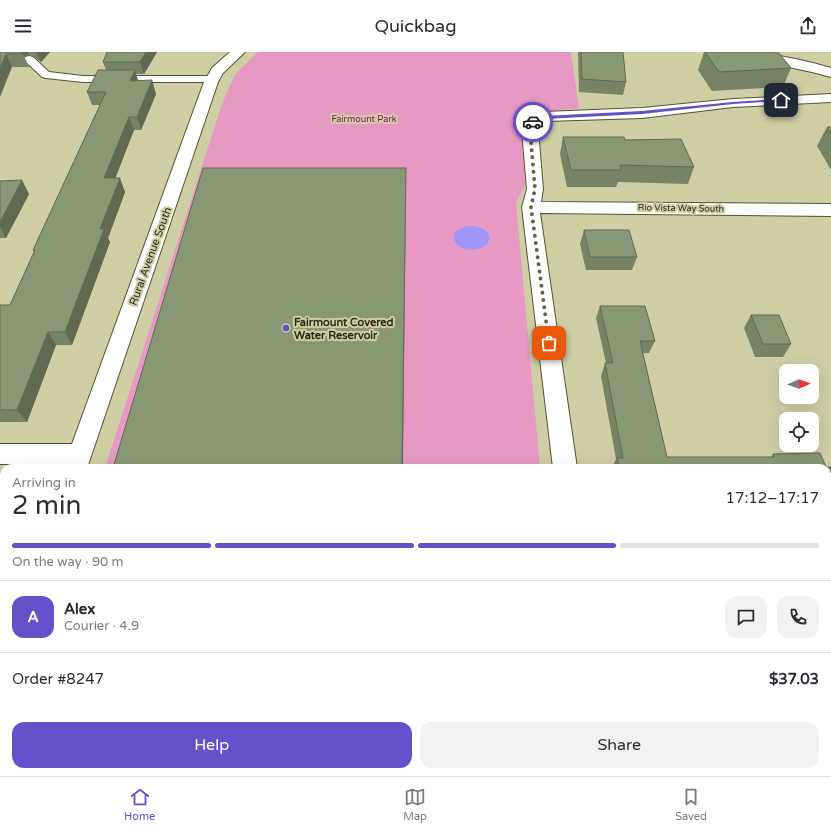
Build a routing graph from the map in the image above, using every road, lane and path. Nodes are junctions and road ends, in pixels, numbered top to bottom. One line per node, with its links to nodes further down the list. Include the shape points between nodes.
1 (238, 52): 5 (street, Rural Avenue South, via 217,71)
2 (736, 52): 4 (street)
3 (29, 59): 5 (lane, via 46,75 83,79)
4 (831, 73)
5 (213, 79): 10 (street, Rural Avenue South)
6 (831, 98): 7 (street, via 733,103 663,111 544,117 534,120 530,130 535,189)
7 (531, 207): 8 (street, Rio Vista Way South); 11 (street)
8 (831, 210)
9 (0, 454): 10 (street)
10 (77, 461)
11 (564, 464)

